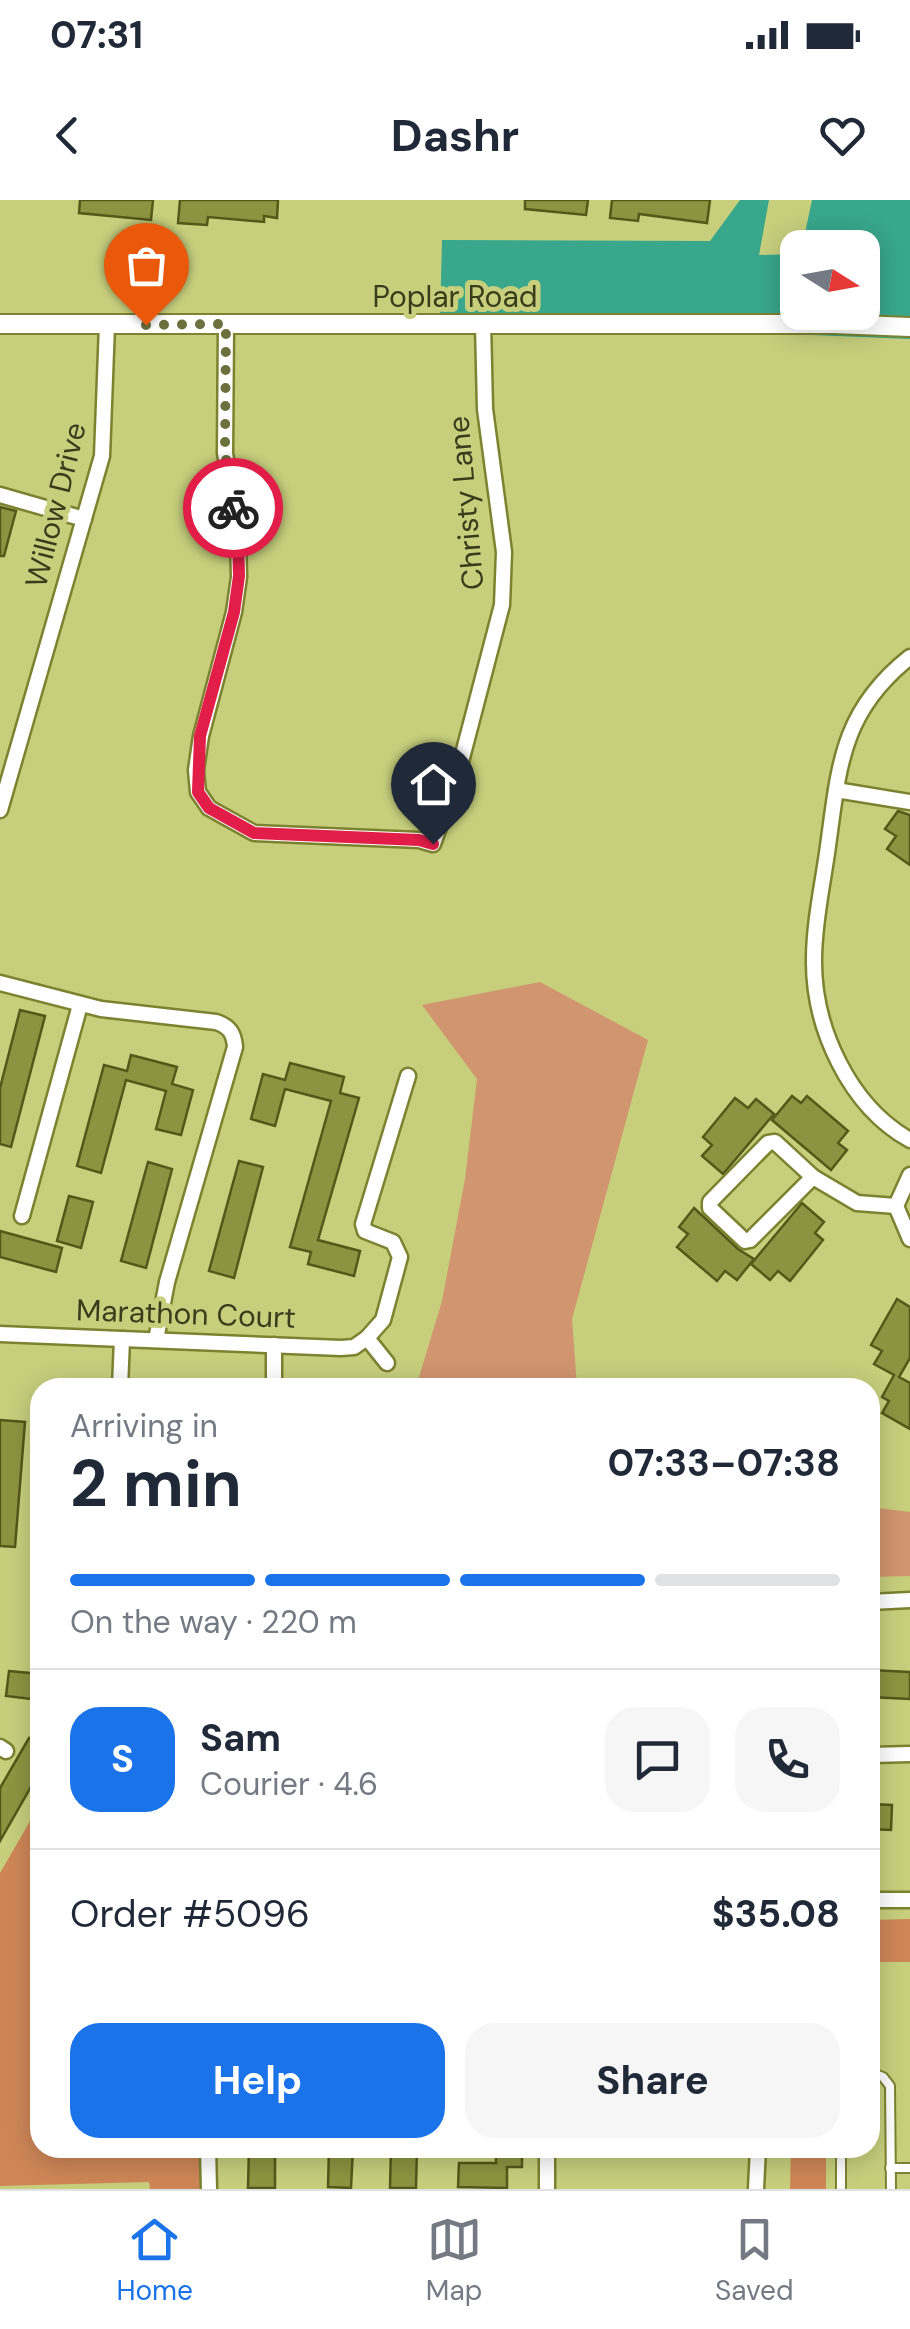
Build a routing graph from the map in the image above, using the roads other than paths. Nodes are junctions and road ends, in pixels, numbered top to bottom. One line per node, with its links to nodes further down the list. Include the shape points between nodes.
1 (0, 324): 4 (street, Poplar Road)
2 (226, 324): 3 (street, Poplar Road); 3 (street, Christy Lane, via 225,452 239,576 200,736 198,792 209,808 254,833 433,844 498,626 504,580); 4 (street, Poplar Road)
3 (483, 324): 5 (street, Poplar Road)
4 (107, 325): 7 (street, Willow Drive, via 105,442)
5 (910, 327)
6 (0, 494): 7 (street)
7 (84, 519): 11 (street, Willow Drive)
8 (910, 657): 9 (street, via 856,718)
9 (836, 790): 10 (street); 15 (street, via 814,946 820,1012 859,1094)
10 (910, 802)
11 (0, 810)
12 (0, 983): 13 (street)
13 (80, 1005): 19 (street); 24 (street, via 216,1022 234,1036)
14 (408, 1076): 22 (street, via 363,1224 393,1242 400,1257 383,1320)
15 (910, 1140)
16 (910, 1174): 18 (street)
17 (813, 1177): 17 (street, via 750,1240 710,1208 768,1143 775,1142); 18 (street, via 857,1203)
18 (896, 1206): 20 (street)
19 (22, 1216)
20 (910, 1239)
21 (0, 1334): 23 (street, Marathon Court)
22 (367, 1338): 25 (street, Marathon Court, via 341,1348); 26 (street)
23 (122, 1339): 24 (street, Marathon Court); 27 (street)
24 (156, 1340): 25 (street, Marathon Court)
25 (274, 1344): 28 (street)
26 (386, 1363)
27 (120, 1378)
28 (274, 1378)
29 (910, 1600): 30 (street)
30 (880, 1602)
31 (910, 1754): 32 (street)
32 (880, 1755)
33 (880, 1900): 34 (street)
34 (910, 1900)
35 (880, 2075): 40 (lane, via 890,2086)
36 (208, 2158): 42 (street)
37 (546, 2158): 43 (street)
38 (758, 2158): 44 (street)
39 (841, 2158): 45 (lane)
40 (890, 2168): 41 (lane); 46 (lane)
41 (910, 2168)
42 (209, 2189)
43 (547, 2189)
44 (756, 2189)
45 (841, 2189)
46 (890, 2189)

